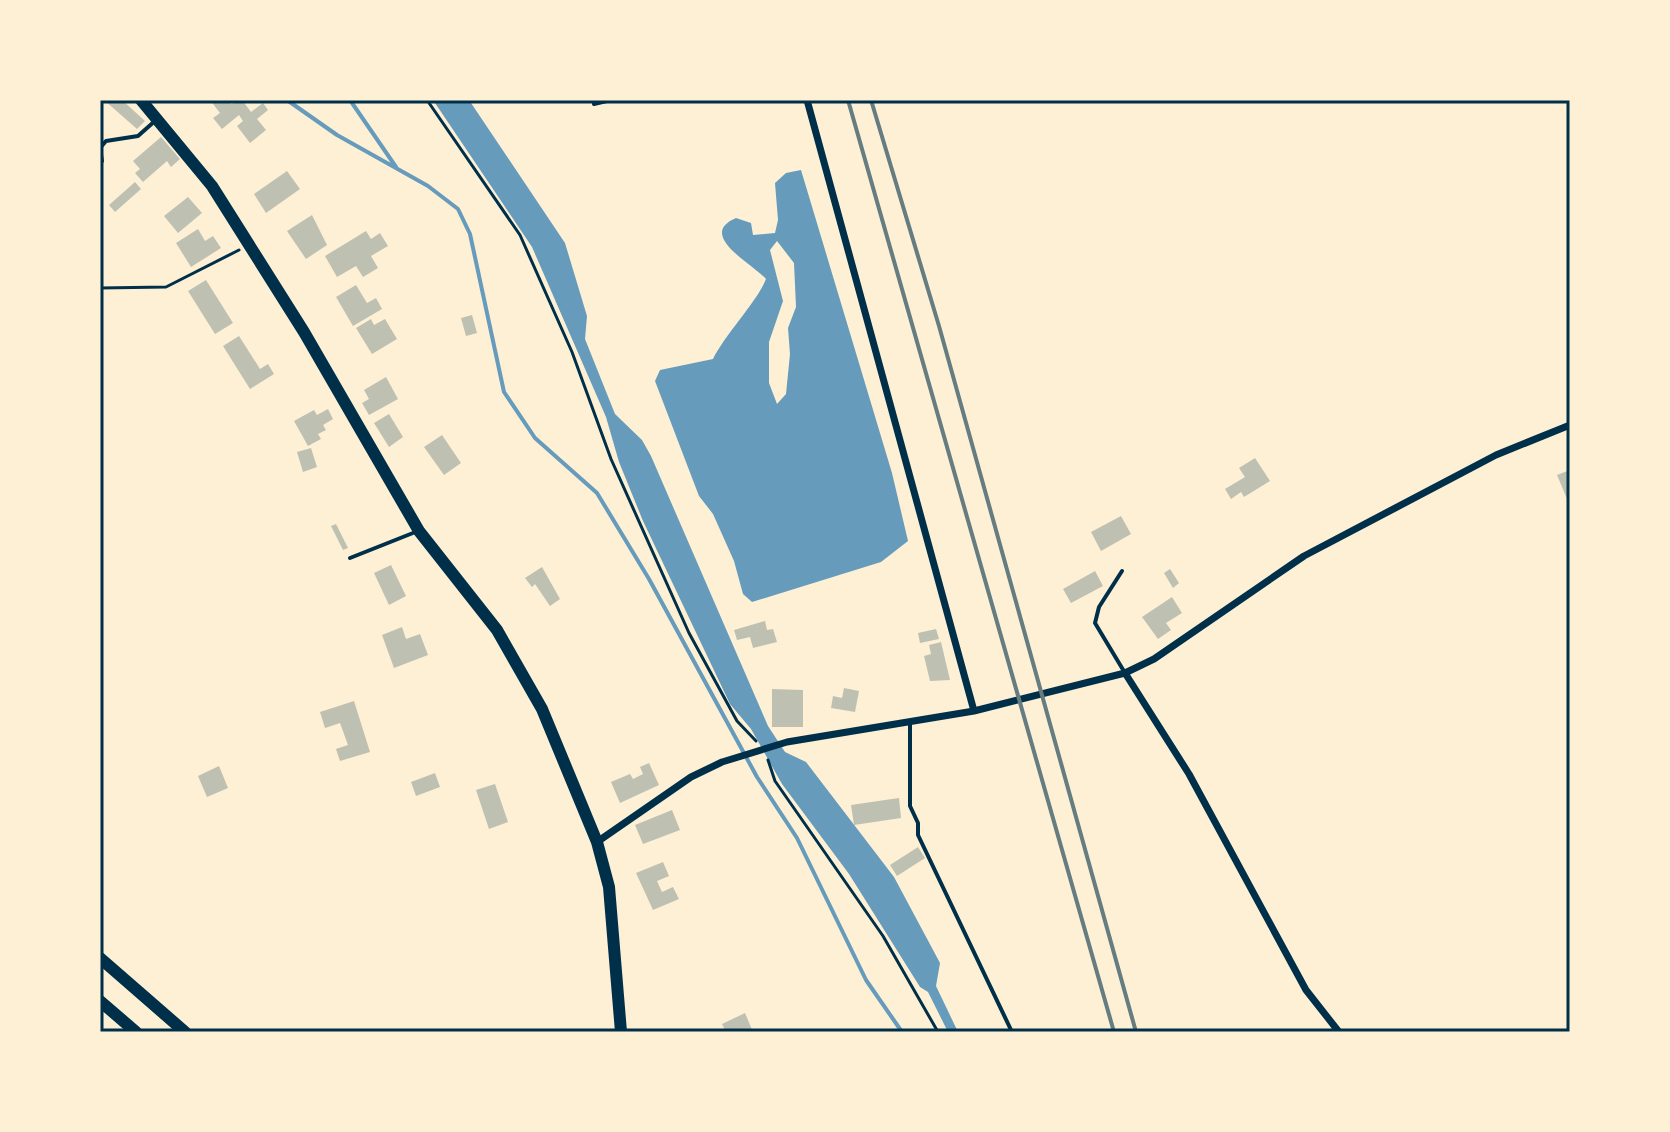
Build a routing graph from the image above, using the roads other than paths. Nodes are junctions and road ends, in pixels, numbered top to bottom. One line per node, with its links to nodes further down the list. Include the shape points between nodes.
1 (141, 100): 5 (main road)
2 (611, 100): 4 (lane)
3 (807, 100): 12 (street)
4 (594, 104)
5 (158, 119): 6 (lane, via 138,136 106,141 100,148); 8 (main road, via 196,163 249,244)
6 (102, 161)
7 (1570, 425): 11 (street, via 1496,455 1304,556 1154,659)
8 (419, 531): 9 (lane); 14 (main road, via 497,630 519,667)
9 (350, 558)
10 (1122, 571): 11 (lane, via 1095,623)
11 (1125, 673): 12 (street); 21 (street, via 1189,774 1306,990)
12 (974, 711): 13 (street)
13 (910, 723): 14 (street, via 787,742 736,759 691,777); 20 (lane, via 910,806 918,835)
14 (597, 842): 19 (main road, via 609,887)
15 (100, 958): 18 (main road)
16 (100, 1001): 17 (main road)
17 (136, 1032)
18 (185, 1032)
19 (621, 1032)
20 (1012, 1032)
21 (1339, 1032)

